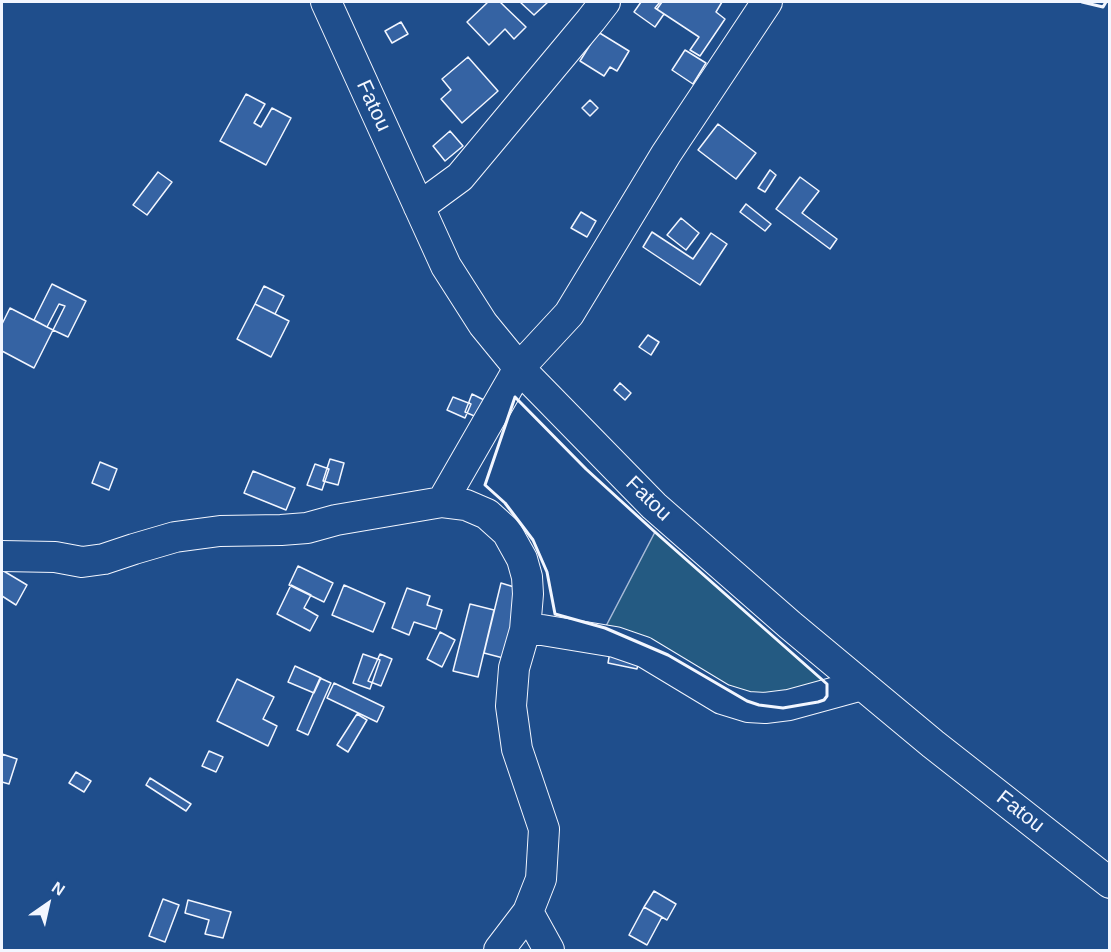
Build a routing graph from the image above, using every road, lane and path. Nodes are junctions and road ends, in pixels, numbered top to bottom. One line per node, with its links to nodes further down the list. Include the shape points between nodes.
1 (326, 2): 4 (street, Fatou)
2 (605, 2): 4 (street, via 460,177)
3 (767, 2): 5 (street, via 666,154 569,314)
4 (419, 207): 5 (street, Fatou, via 446,266 483,324)
5 (519, 369): 6 (street); 9 (street, Fatou, via 654,506)
6 (442, 502): 7 (street, via 307,528 175,537 105,559 82,562); 8 (street, via 466,505 487,514 507,532 527,577)
7 (2, 556)
8 (525, 630): 9 (street, via 615,642 644,652 722,699 748,707 789,705); 11 (street, via 514,668 511,706 517,749 544,829 542,879)
9 (862, 685): 10 (street, Fatou)
10 (1110, 883)
11 (528, 912): 12 (street); 13 (street)
12 (499, 951)
13 (549, 951)

